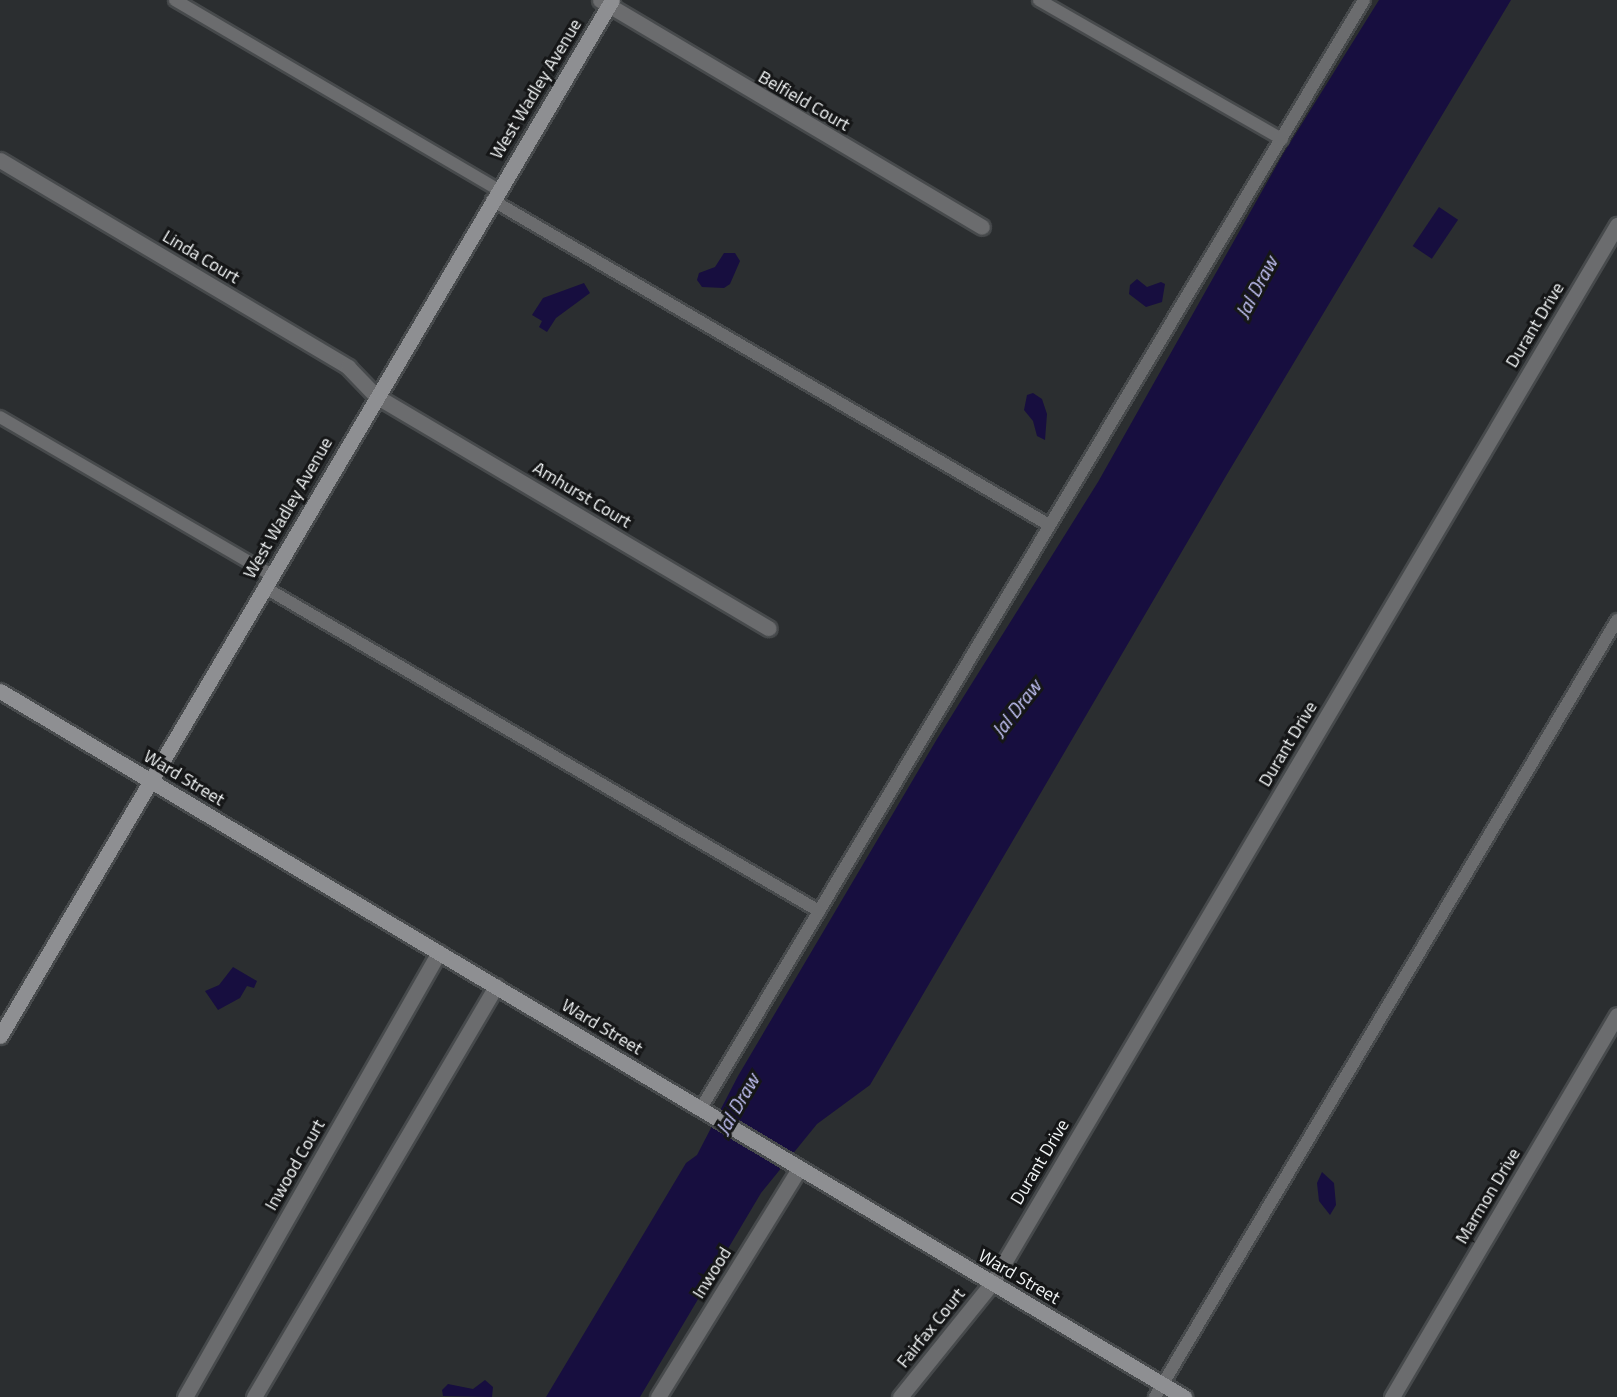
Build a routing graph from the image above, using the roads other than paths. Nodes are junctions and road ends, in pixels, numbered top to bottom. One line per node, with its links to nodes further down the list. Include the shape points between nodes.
1 (175, 0): 7 (lane)
2 (1039, 0): 5 (lane)
3 (1364, 0): 5 (lane)
4 (606, 2): 7 (street, West Wadley Avenue); 9 (street, Belfield Court)
5 (1282, 139): 12 (lane)
6 (0, 160): 10 (street, Linda Court, via 348,367)
7 (496, 195): 10 (street, West Wadley Avenue); 12 (lane)
8 (1617, 225): 25 (street, Durant Drive)
9 (982, 227)
10 (376, 396): 13 (street, West Wadley Avenue); 15 (street, Amhurst Court)
11 (0, 417): 13 (lane)
12 (1049, 525): 18 (lane)
13 (268, 581): 17 (street, West Wadley Avenue); 18 (lane)
14 (1617, 620): 26 (lane)
15 (769, 628)
16 (0, 691): 17 (street, Ward Street)
17 (151, 781): 19 (street, Ward Street); 22 (street, West Wadley Avenue)
18 (819, 911): 23 (lane)
19 (439, 952): 20 (street, Ward Street); 27 (street, Inwood Court)
20 (496, 986): 23 (street, Ward Street); 28 (street)
21 (1617, 1015): 32 (street, Marmon Drive)
22 (0, 1036)
23 (706, 1114): 24 (street, Ward Street)
24 (799, 1169): 25 (street, Ward Street); 29 (street, Inwood)
25 (992, 1283): 26 (street, Ward Street); 30 (street, Fairfax Court)
26 (1159, 1391): 31 (street, Ward Street)
27 (185, 1397)
28 (254, 1397)
29 (658, 1397)
30 (900, 1397)
31 (1184, 1397)
32 (1392, 1397)

